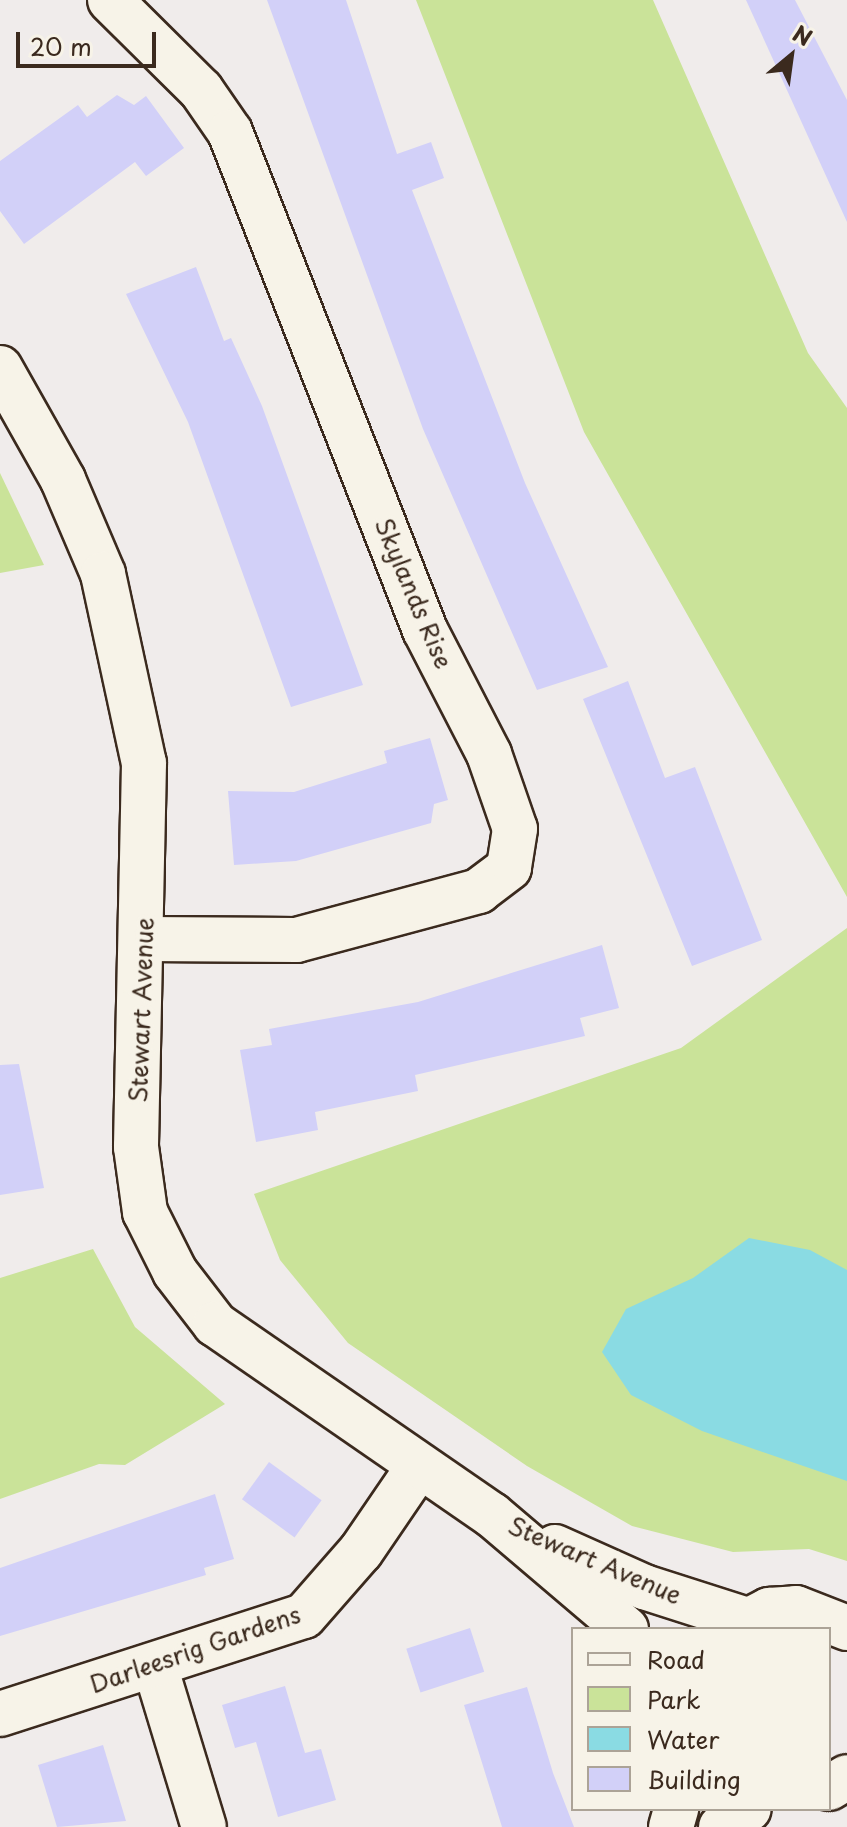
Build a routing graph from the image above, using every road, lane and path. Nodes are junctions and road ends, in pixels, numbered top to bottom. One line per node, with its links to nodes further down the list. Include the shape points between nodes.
1 (110, 0): 3 (street, Skylands Rise, via 201,90 230,132 425,630 489,754 515,829 509,868 479,891 296,940)
2 (0, 368): 3 (street, Stewart Avenue, via 63,480 103,574 127,665 144,763)
3 (145, 939): 4 (street, Stewart Avenue, via 136,1147 145,1212 175,1272 215,1324)
4 (419, 1466): 5 (street, Stewart Avenue); 9 (street, Darleesrig Gardens, via 361,1551 304,1616)
5 (492, 1515): 6 (street, Stewart Avenue, via 644,1587); 7 (street, Stewart Avenue)
6 (738, 1624): 8 (street, via 796,1608)
7 (624, 1627)
8 (847, 1628)
9 (155, 1666): 10 (street, Darleesrig Gardens); 12 (street)
10 (0, 1714)
11 (746, 1811): 13 (street)
12 (204, 1827)
13 (721, 1827)

